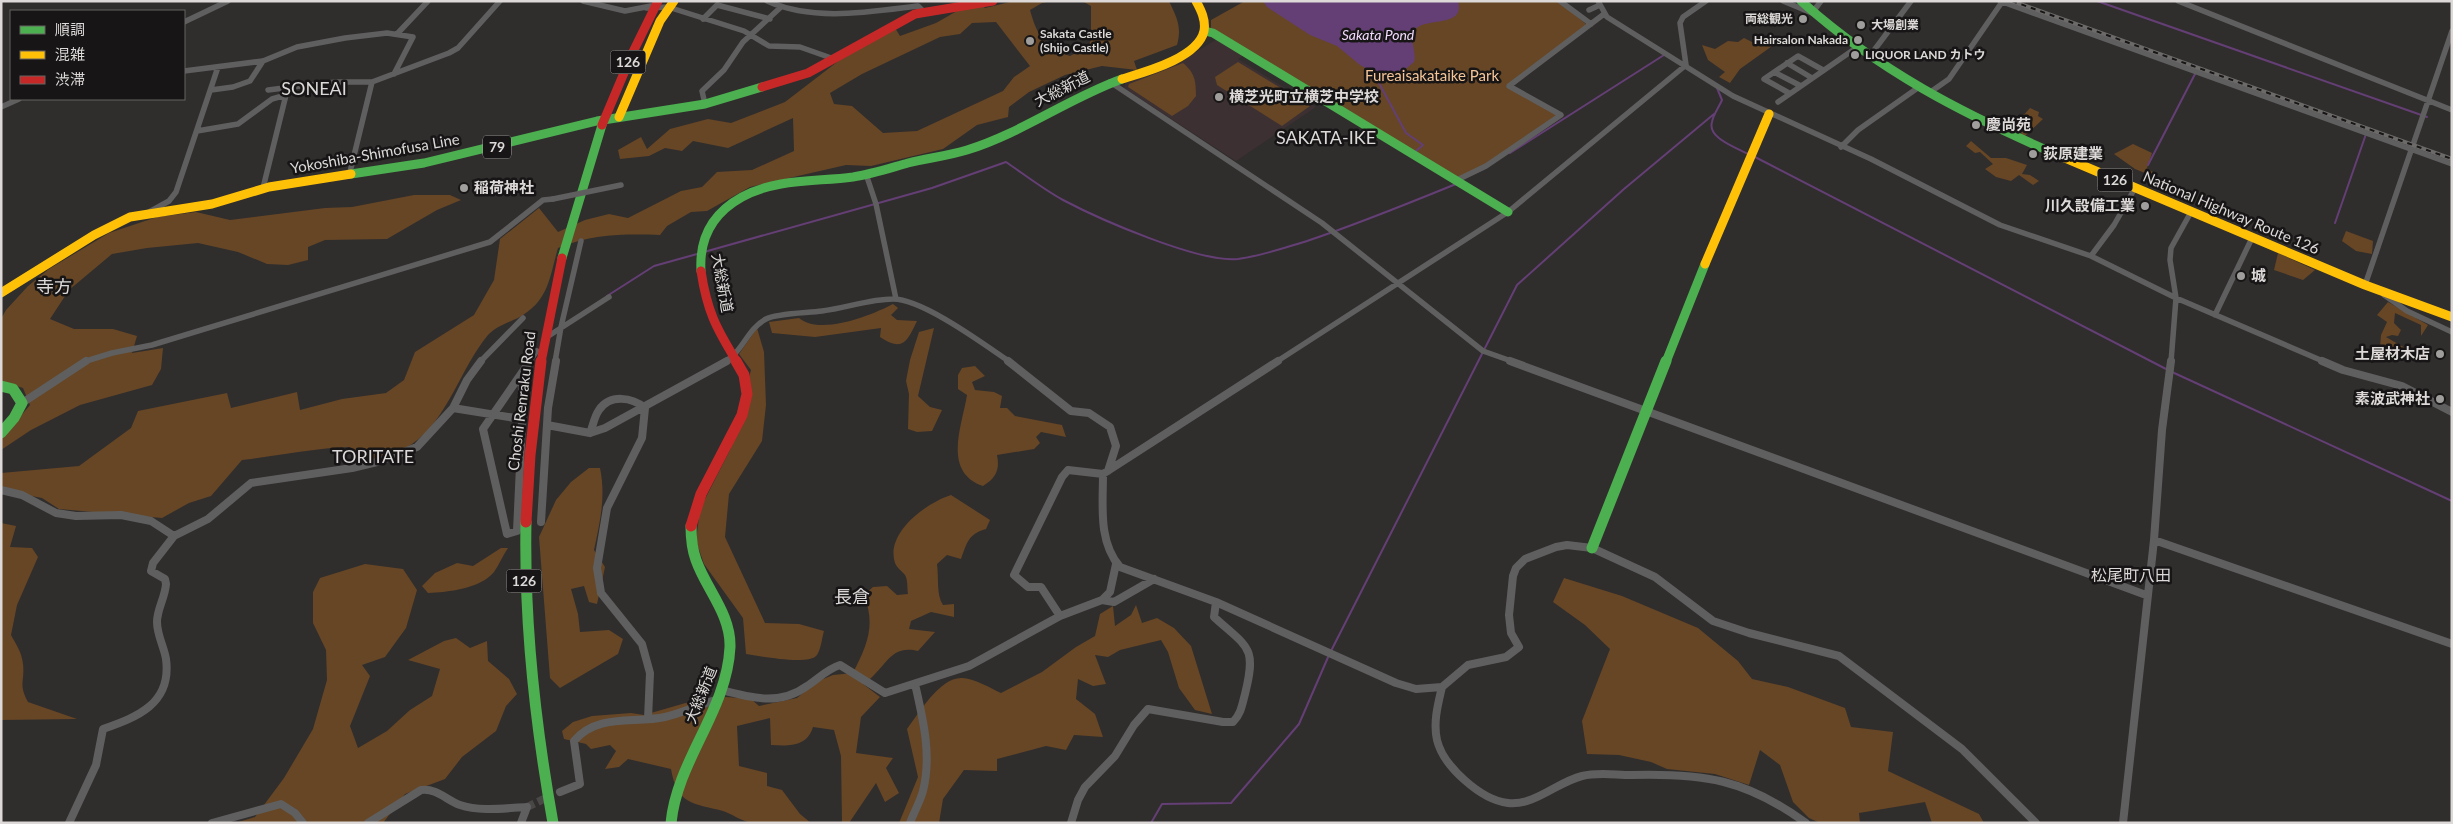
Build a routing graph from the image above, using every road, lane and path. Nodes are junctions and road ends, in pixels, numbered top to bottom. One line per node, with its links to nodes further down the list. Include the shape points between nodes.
1 (228, 1): 27 (street)
2 (428, 1): 31 (street)
3 (500, 1): 43 (street, via 458,48)
4 (583, 1): 20 (street, via 625,11)
5 (653, 1): 20 (street)
6 (767, 1): 19 (street)
7 (993, 1): 22 (main road, Yokoshiba-Shimofusa Line / 79)
8 (1196, 1): 29 (main road, via 1204,17)
9 (1560, 1): 28 (street)
10 (1706, 1): 38 (street, via 1680,23)
11 (1783, 1): 23 (street)
12 (1801, 1): 23 (main road, National Highway Route 126 / 126)
13 (1821, 1): 23 (street)
14 (1911, 1): 34 (street)
15 (2178, 1): 54 (street)
16 (2001, 2): 51 (street, via 1949,79); 64 (street)
17 (667, 3): 20 (street); 25 (street); 61 (main road); 90 (main road, Choshi Renraku Road / 126, bridge, via 632,54 602,125 563,250)
18 (1599, 3): 21 (street); 24 (street)
19 (781, 7): 22 (street, via 835,12 918,6); 26 (street)
20 (647, 8)
21 (1589, 10)
22 (924, 12): 35 (main road, Yokoshiba-Shimofusa Line / 79)
23 (1812, 13): 33 (main road, National Highway Route 126 / 126)
24 (1604, 14): 28 (street); 38 (street)
25 (703, 19): 26 (street, via 717,6 723,5); 32 (street)
26 (770, 19): 32 (street)
27 (185, 22)
28 (1591, 24): 68 (street, via 1508,86 1561,116 1486,166)
29 (1205, 31): 46 (main road, 大総新道, via 1195,47 1178,60); 68 (main road)
30 (2452, 31): 54 (street)
31 (397, 34): 36 (street, via 319,42); 43 (street, via 413,37)
32 (750, 35): 35 (street, via 769,46 800,47); 57 (street, via 724,70 702,91)
33 (1856, 48): 34 (main road, National Highway Route 126 / 126); 40 (street)
34 (1869, 57): 51 (main road, National Highway Route 126 / 126)
35 (834, 59): 57 (main road, Yokoshiba-Shimofusa Line / 79, via 796,77)
36 (262, 61): 39 (street); 49 (street, via 250,81)
37 (1787, 63): 40 (street, via 1798,56); 42 (street); 44 (street)
38 (1686, 66): 60 (street); 72 (street)
39 (218, 67): 41 (street); 49 (street)
40 (1823, 70): 44 (street)
41 (185, 71)
42 (1774, 72): 47 (street); 52 (street, via 1764,78)
43 (394, 74): 45 (street)
44 (1812, 78): 47 (street)
45 (372, 82): 48 (street); 67 (street)
46 (1110, 82): 66 (main road, 大総新道, via 1079,94 980,146); 78 (street, via 1322,223)
47 (1801, 86): 52 (street)
48 (292, 87): 50 (street); 53 (street)
49 (210, 90): 62 (street)
50 (268, 90)
51 (1924, 90): 63 (street, via 1858,130); 71 (main road, National Highway Route 126 / 126, via 2025,142)
52 (1789, 93): 56 (street)
53 (286, 95): 62 (street, via 272,99 238,124); 70 (street)
54 (2428, 99): 59 (street); 64 (street)
55 (17, 100): 58 (street)
56 (1778, 102)
57 (705, 104): 61 (main road, Yokoshiba-Shimofusa Line / 79)
58 (1, 107)
59 (2452, 110)
60 (1769, 114): 63 (street); 98 (main road)
61 (619, 117): 67 (main road, Yokoshiba-Shimofusa Line / 79, via 475,152)
62 (197, 132): 74 (street, via 176,192 169,201)
63 (1841, 146): 77 (street, via 2000,225)
64 (2411, 149): 65 (street); 79 (street)
65 (2452, 164)
66 (866, 174): 84 (street, via 876,204); 92 (main road, 大総新道, via 806,179 760,189 727,207 707,228 701,244 702,278 715,328)
67 (349, 176): 70 (main road, Yokoshiba-Shimofusa Line / 79)
68 (1457, 180): 72 (main road)
69 (621, 185): 95 (street, bridge, via 543,200 490,242 152,346 96,356)
70 (263, 188): 74 (main road, Yokoshiba-Shimofusa Line / 79, via 212,204)
71 (2135, 188): 73 (main road, National Highway Route 126 / 126); 77 (street)
72 (1508, 212): 78 (street)
73 (2191, 212): 75 (main road, National Highway Route 126 / 126); 83 (street, via 2171,248)
74 (145, 214): 81 (main road, Yokoshiba-Shimofusa Line / 79, via 112,225)
75 (2252, 238): 79 (main road, National Highway Route 126 / 126); 85 (street)
76 (580, 241): 88 (street)
77 (2091, 256): 83 (street)
78 (1398, 284): 98 (street, via 1483,351); 105 (street)
79 (2365, 285): 80 (main road, National Highway Route 126 / 126)
80 (2378, 290): 86 (main road, National Highway Route 126 / 126); 89 (street, via 2407,311)
81 (2, 295)
82 (609, 297): 88 (street)
83 (2176, 298): 85 (street); 109 (street)
84 (896, 300): 92 (street, via 875,300 767,318 752,330); 105 (street, via 930,311 1024,372 1071,411 1089,413 1110,427 1116,446)
85 (2215, 315): 99 (street, via 2343,370 2402,386)
86 (2452, 317)
87 (523, 318): 96 (street, via 478,364)
88 (561, 327): 90 (street); 102 (street)
89 (2452, 332)
90 (547, 335): 128 (main road, Choshi Renraku Road / 126, via 528,461 524,582 530,685)
91 (537, 351): 93 (street)
92 (734, 357): 97 (street); 120 (main road, 大総新道, via 746,377 748,401 706,482 690,535 694,557 727,624 731,640 731,656)
93 (521, 377): 100 (street); 101 (street)
94 (1, 386): 95 (main road, via 13,389)
95 (22, 403): 103 (main road)
96 (454, 408): 100 (street); 108 (street, via 427,438 407,452 352,468 251,483 208,518)
97 (645, 408): 104 (street); 104 (street, via 639,402 625,398 614,400 599,411); 121 (street, via 642,438 607,508 597,568 601,594 642,644 650,673)
98 (1646, 412): 110 (main road); 113 (street)
99 (2452, 412)
100 (493, 414): 101 (street); 101 (street, via 483,430 507,534 517,531)
101 (521, 420)
102 (547, 425): 104 (street); 107 (street)
103 (1, 433)
104 (590, 433)
105 (1105, 473): 111 (street, via 1106,543); 116 (street, via 1068,470 1014,575 1028,587 1042,588)
106 (1, 490): 108 (street, via 22,495 56,512 76,516 121,515 150,521)
107 (541, 522)
108 (174, 536): 123 (street, via 151,570 165,579 167,587 157,621 166,663 164,684 150,709 140,716 102,729 103,739 92,774)
109 (2154, 540): 113 (street); 117 (street)
110 (1592, 548): 119 (street, via 1567,545 1525,559 1513,576 1509,615 1511,633 1519,647 1506,657 1468,665); 133 (street, via 1655,577 1713,621 1839,656 1962,750)
111 (1116, 564): 112 (street); 114 (street, via 1110,592)
112 (1154, 579): 114 (street, via 1114,602); 115 (street)
113 (2146, 595): 134 (street)
114 (1102, 600): 116 (street)
115 (1216, 602): 119 (street, via 1396,683 1416,689); 131 (street, via 1214,616 1245,642 1252,657 1239,717 1233,722 1223,722 1148,709 1115,756 1085,787)
116 (1060, 616): 118 (street, via 969,666)
117 (2452, 644)
118 (915, 684): 120 (street, via 885,693 840,665 824,672 795,696 779,700); 130 (street, via 926,732 927,758 923,789)
119 (1442, 687): 132 (street, via 1436,709 1437,741 1447,760 1485,796 1508,803 1520,802 1580,776 1685,774 1740,786)
120 (719, 695): 121 (street, via 665,716); 129 (main road, 大総新道, via 674,798)
121 (648, 719): 122 (street, via 612,721 580,732 574,741 580,784)
122 (560, 792)
123 (69, 823)
124 (212, 823): 125 (street, via 281,804)
125 (303, 823)
126 (368, 823): 127 (street, via 421,790 432,789 461,805 499,809 526,807)
127 (521, 823)
128 (553, 823)
129 (671, 823)
130 (910, 823)
131 (1071, 823)
132 (1806, 823)
133 (2036, 823)
134 (2122, 823)

